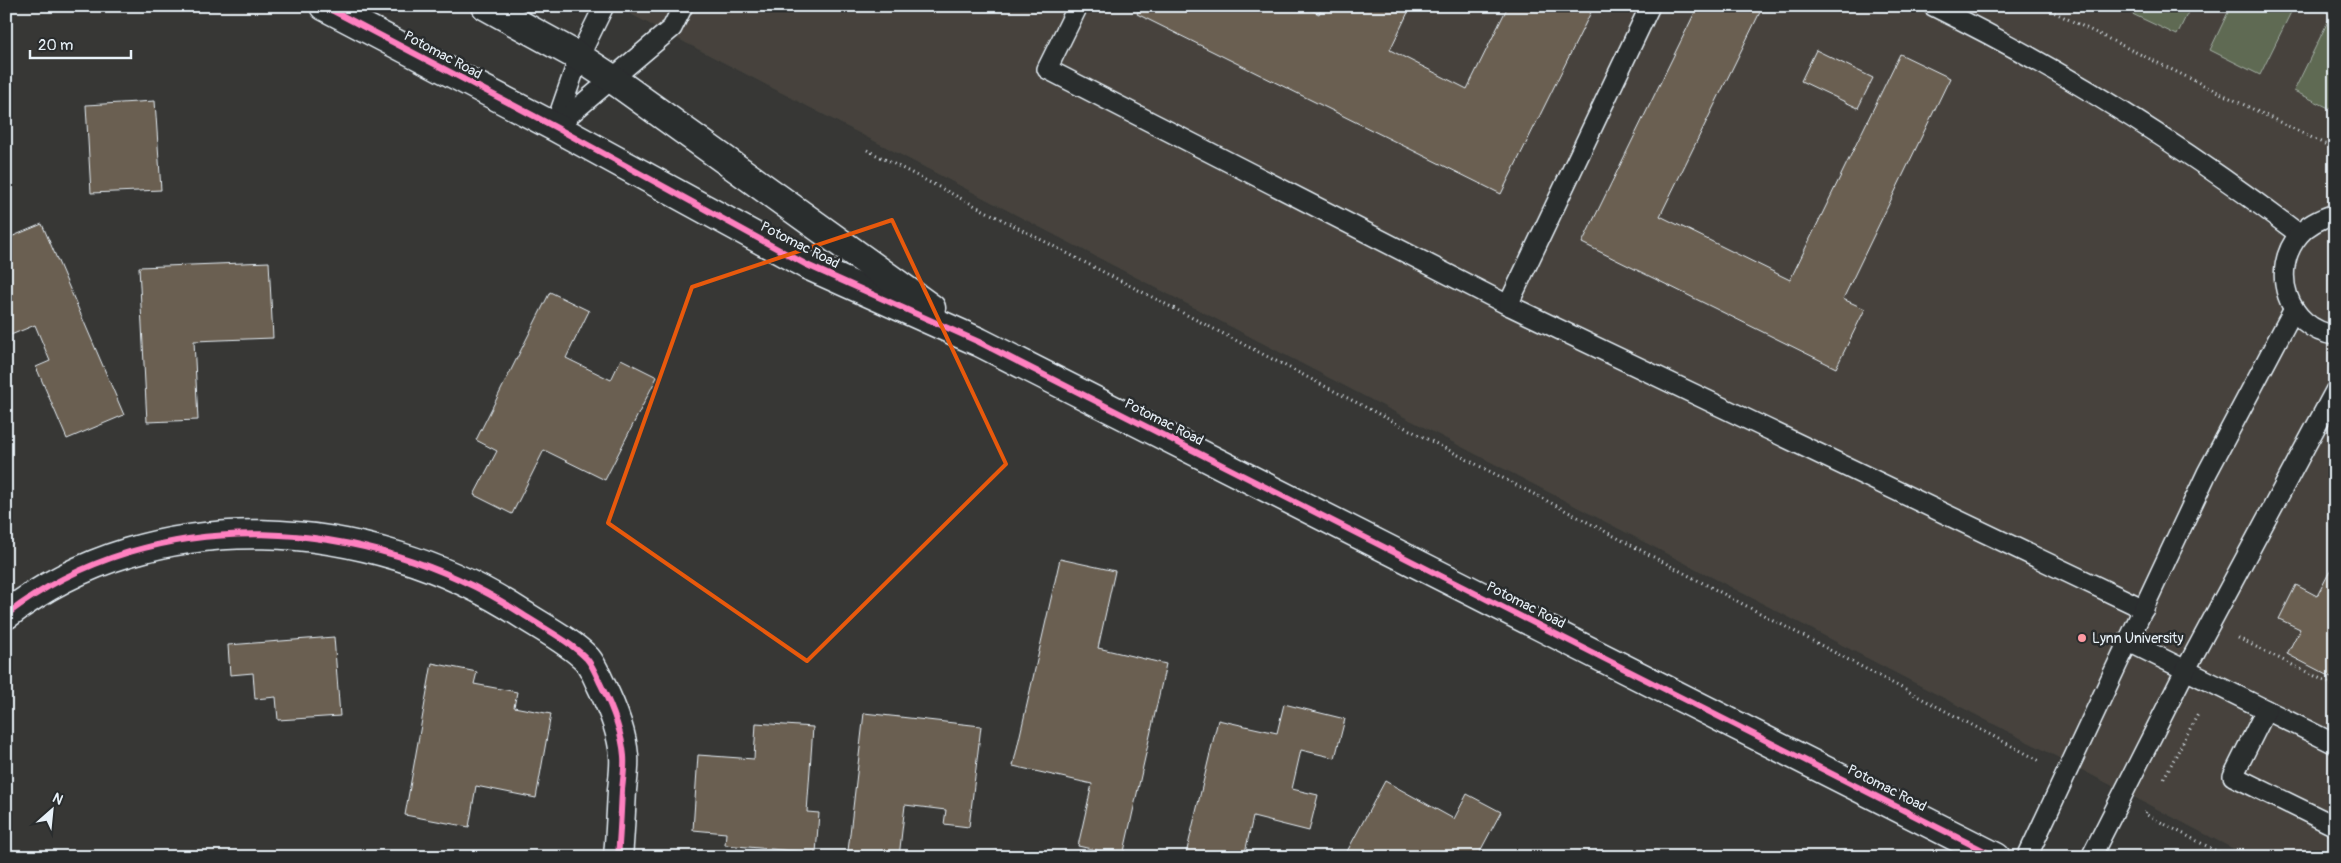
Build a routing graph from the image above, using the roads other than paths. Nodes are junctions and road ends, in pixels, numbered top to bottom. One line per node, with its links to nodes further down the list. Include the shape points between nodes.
1 (324, 6): 10 (street, Potomac Road)
2 (486, 6): 8 (street, Potomac Road)
3 (604, 6): 8 (lane)
4 (683, 6): 9 (lane, via 672,28)
5 (1078, 6): 13 (lane, via 1047,69)
6 (1650, 6): 13 (lane)
7 (1933, 6): 12 (lane, via 2058,74 2205,164)
8 (578, 57): 9 (street, Potomac Road); 10 (lane)
9 (611, 78): 10 (lane); 16 (street, Potomac Road)
10 (554, 127): 16 (street, Potomac Road, via 807,265)
11 (2335, 214): 12 (lane, via 2315,221)
12 (2299, 234): 14 (lane, via 2288,250 2283,270 2285,290)
13 (1508, 305): 18 (lane)
14 (2294, 309): 15 (lane, via 2308,324); 18 (lane, via 2207,473)
15 (2335, 335)
16 (980, 342): 26 (street, Potomac Road)
17 (2335, 391): 21 (lane)
18 (2144, 609): 20 (lane)
19 (6, 615): 25 (street, via 64,578 96,564 132,552 207,537 275,535 322,538 397,554 433,567 502,601 588,660 613,708 624,757)
20 (2129, 642): 21 (lane); 27 (lane)
21 (2186, 669): 22 (lane); 28 (lane)
22 (2266, 710): 23 (lane); 24 (lane, via 2233,776)
23 (2335, 744)
24 (2335, 826)
25 (618, 857)
26 (1996, 857)
27 (2027, 857)
28 (2091, 857)

